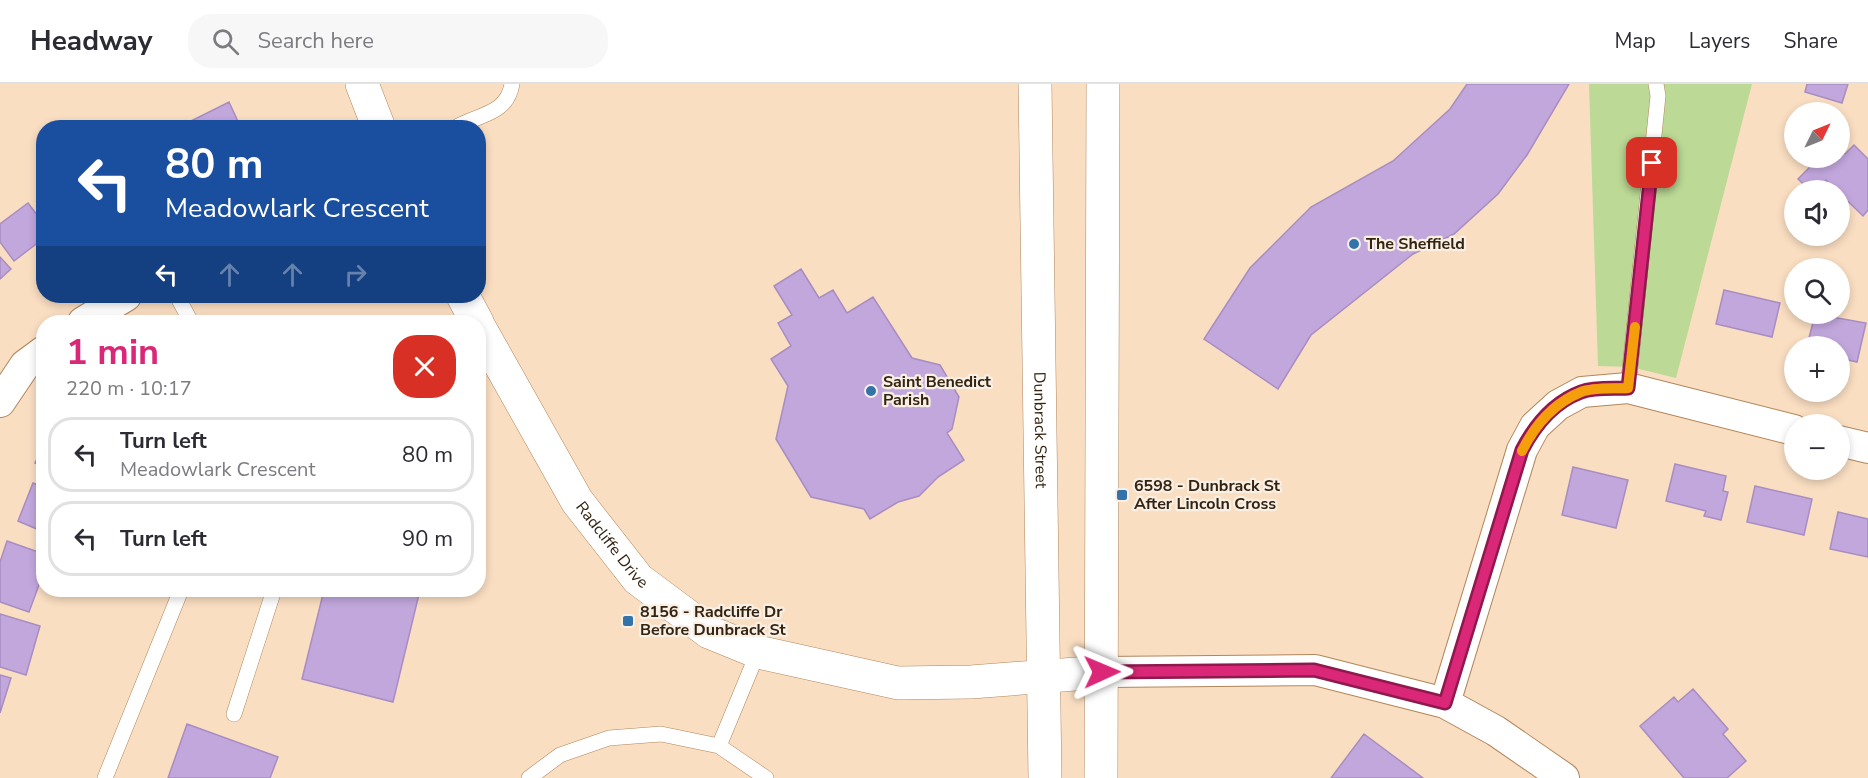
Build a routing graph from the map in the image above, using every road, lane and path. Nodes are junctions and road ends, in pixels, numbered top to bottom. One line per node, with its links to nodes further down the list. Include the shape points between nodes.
1 (362, 84): 6 (main road)
2 (512, 84): 7 (lane, via 511,94 499,110)
3 (1035, 84): 21 (main road, Dunbrack Street)
4 (1103, 84): 20 (main road)
5 (1656, 84): 12 (lane, via 1647,220)
6 (376, 120)
7 (475, 120)
8 (114, 303): 9 (street)
9 (95, 315)
10 (486, 338): 19 (main road, Radcliffe Drive, via 577,501 638,579 710,632)
11 (36, 357): 13 (street, via 25,365)
12 (1628, 388): 14 (street); 22 (street, via 1582,392 1558,405 1535,426 1522,450)
13 (0, 402)
14 (1784, 427)
15 (1850, 444): 16 (street)
16 (1868, 448)
17 (178, 597): 25 (lane)
18 (272, 597): 23 (lane)
19 (758, 652): 21 (main road, Radcliffe Drive, via 898,683); 24 (lane)
20 (1102, 672): 21 (main road, Radcliffe Drive); 22 (street, via 1314,670); 29 (main road)
21 (1046, 678): 28 (main road, Dunbrack Street)
22 (1445, 703): 30 (street, via 1496,731)
23 (234, 714)
24 (719, 746): 26 (lane, via 661,734 609,738 560,754); 27 (lane)
25 (105, 778)
26 (529, 778)
27 (766, 778)
28 (1045, 778)
29 (1101, 778)
30 (1564, 778)

